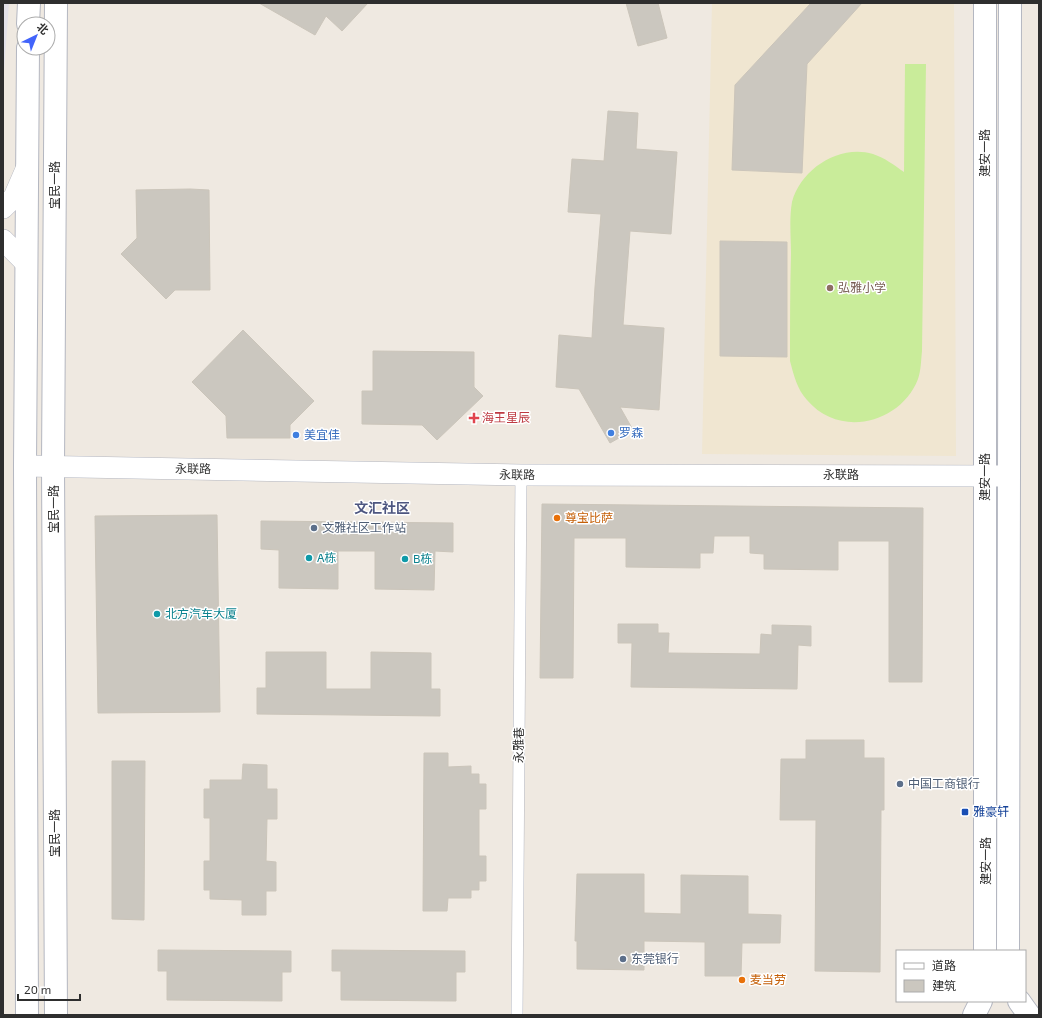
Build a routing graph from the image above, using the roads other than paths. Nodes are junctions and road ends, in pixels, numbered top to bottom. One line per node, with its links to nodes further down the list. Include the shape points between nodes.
1 (29, 3): 5 (main road)
2 (56, 3): 12 (main road, 宝民一路)
3 (985, 3): 14 (main road, 建安一路)
4 (1010, 3): 15 (main road, 建安一路)
5 (28, 16)
6 (28, 56): 7 (main road)
7 (27, 166): 8 (street, via 14,197); 10 (main road)
8 (3, 208)
9 (3, 240): 10 (street)
10 (26, 263): 11 (main road)
11 (25, 466): 12 (street, 永联路); 22 (main road)
12 (53, 466): 13 (street, 永联路); 23 (main road, 宝民一路)
13 (521, 475): 14 (street, 永联路); 24 (lane, 永雅巷)
14 (985, 475): 15 (street, 永联路); 16 (main road, 建安一路)
15 (1009, 476): 17 (main road, 建安一路)
16 (985, 950)
17 (1008, 950)
18 (980, 1002): 25 (main road)
19 (984, 1002): 26 (main road)
20 (1008, 1002): 27 (main road)
21 (1020, 1002): 28 (main road)
22 (27, 1015)
23 (56, 1015)
24 (517, 1015)
25 (974, 1015)
26 (984, 1015)
27 (1008, 1015)
28 (1029, 1015)

